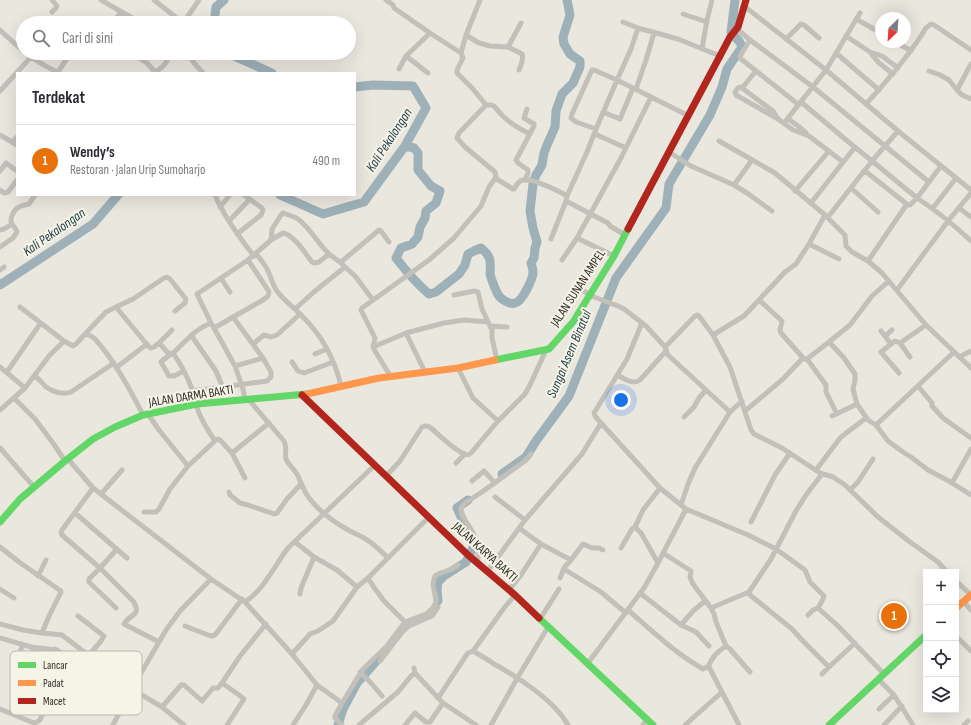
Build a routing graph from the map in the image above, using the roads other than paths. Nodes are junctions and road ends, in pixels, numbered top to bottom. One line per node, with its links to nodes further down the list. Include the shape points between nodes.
1 (52, 0): 11 (street, via 56,8)
2 (154, 0): 17 (street)
3 (199, 0): 18 (street)
4 (386, 0): 10 (street)
5 (396, 0): 10 (street)
6 (480, 0): 29 (street)
7 (712, 0): 22 (street)
8 (104, 1): 12 (street)
9 (745, 3): 26 (street, JALAN SUNAN AMPEL); 32 (street)
10 (393, 6): 27 (street)
11 (52, 12)
12 (121, 12): 15 (street); 16 (street)
13 (860, 12): 19 (street)
14 (683, 14): 22 (street)
15 (118, 16)
16 (127, 16)
17 (174, 16)
18 (188, 16)
19 (856, 19): 25 (street); 30 (street)
20 (521, 22): 35 (street)
21 (623, 22): 23 (street)
22 (706, 22): 37 (street)
23 (638, 28): 28 (street); 66 (street)
24 (0, 30): 34 (street)
25 (875, 30)
26 (734, 32): 33 (street); 44 (street, JALAN SUNAN AMPEL)
27 (430, 33): 41 (street); 43 (street)
28 (654, 33): 37 (street); 68 (street)
29 (466, 35): 35 (street, via 486,45); 41 (street)
30 (846, 36): 40 (street); 42 (street)
31 (819, 38): 32 (street, via 801,24)
32 (786, 39): 55 (street)
33 (750, 40): 56 (street, via 740,57); 67 (street)
34 (16, 45)
35 (508, 47): 54 (street, via 523,56)
36 (906, 48): 39 (street)
37 (702, 49): 44 (street)
38 (971, 50): 39 (street, via 931,24)
39 (911, 51): 52 (street)
40 (870, 52): 52 (street, via 882,56); 65 (street)
41 (461, 53): 77 (street, via 463,58 457,73)
42 (836, 53): 55 (street); 70 (street)
43 (406, 56): 53 (street); 63 (street)
44 (720, 56): 80 (street, JALAN SUNAN AMPEL)
45 (29, 60): 58 (street)
46 (34, 60): 59 (street)
47 (67, 60): 60 (street)
48 (143, 60): 61 (street)
49 (167, 60): 61 (street)
50 (192, 60): 62 (street)
51 (971, 64): 71 (street)
52 (898, 68): 65 (street)
53 (399, 69)
54 (519, 70)
55 (826, 70): 67 (street); 76 (street)
56 (756, 71): 69 (street); 75 (street)
57 (929, 71): 71 (street, via 949,80)
58 (18, 72)
59 (51, 72)
60 (60, 72)
61 (154, 72)
62 (202, 72)
63 (428, 73)
64 (16, 74): 72 (street)
65 (892, 74): 70 (street)
66 (617, 80): 68 (street); 79 (street); 84 (street, via 593,69 572,114 576,122)
67 (813, 87): 75 (street); 91 (street)
68 (635, 88): 73 (street); 79 (street, via 620,119)
69 (742, 88): 81 (street, via 773,111); 81 (street, via 738,88 736,95)
70 (879, 90): 76 (street)
71 (956, 90): 74 (street)
72 (0, 91)
73 (651, 97): 80 (street); 92 (street)
74 (971, 99)
75 (800, 103): 82 (street); 93 (street)
76 (866, 104): 85 (street)
77 (486, 105): 87 (street, via 494,106 507,121); 103 (street, via 457,138 495,172)
78 (527, 109): 87 (street, via 524,118 534,124)
79 (603, 112): 84 (street)
80 (689, 116): 95 (street, JALAN SUNAN AMPEL)
81 (778, 119): 83 (street)
82 (788, 119): 83 (street); 88 (street)
83 (784, 123): 88 (street, via 793,130)
84 (595, 131): 92 (street); 118 (street)
85 (898, 131): 91 (street); 99 (street)
86 (0, 134): 90 (street)
87 (530, 134): 105 (street, via 516,160 528,170)
88 (809, 136): 94 (street)
89 (719, 141): 96 (street)
90 (15, 144)
91 (885, 146): 97 (street); 107 (street)
92 (626, 148): 128 (street)
93 (855, 148): 97 (street); 98 (street)
94 (829, 151): 98 (street); 112 (street)
95 (669, 152): 108 (street, via 686,163); 136 (street, JALAN SUNAN AMPEL)
96 (752, 160): 108 (street); 112 (street, via 775,173)
97 (872, 161): 102 (street); 119 (street)
98 (843, 162): 121 (street)
99 (941, 166): 104 (street); 107 (street)
100 (16, 170): 101 (street, via 6,164)
101 (0, 171)
102 (865, 171): 110 (street); 122 (street)
103 (495, 178): 105 (street, via 512,189 519,182); 160 (street, via 481,206 454,238)
104 (956, 178): 109 (street); 124 (street)
105 (528, 180): 118 (street, via 548,186)
106 (16, 181): 111 (street, via 8,192)
107 (929, 182): 119 (street)
108 (734, 185): 126 (street)
109 (970, 187)
110 (851, 188): 127 (street); 129 (street)
111 (0, 190)
112 (795, 191): 121 (street)
113 (971, 193): 125 (street)
114 (34, 196): 133 (street, via 29,204 14,211 11,217)
115 (215, 196): 123 (street)
116 (229, 196): 123 (street)
117 (246, 196): 120 (street)
118 (567, 198): 128 (street); 138 (street)
119 (917, 198): 122 (street, via 910,205); 124 (street)
120 (250, 199): 131 (street); 135 (street, via 262,208 263,213)
121 (811, 203): 129 (street)
122 (907, 204): 150 (street)
123 (220, 207): 131 (street)
124 (933, 208): 132 (street)
125 (959, 208): 130 (street); 132 (street)
126 (772, 210)
127 (878, 212)
128 (589, 213): 136 (street); 137 (street)
129 (826, 216): 142 (street); 150 (street, via 845,235 846,246)
130 (971, 217)
131 (229, 221): 135 (street)
132 (948, 221): 140 (street); 156 (street)
133 (12, 224): 134 (street); 143 (street, via 16,234)
134 (0, 230)
135 (237, 234): 145 (street)
136 (625, 235): 146 (street, JALAN SUNAN AMPEL)
137 (577, 238): 146 (street); 149 (street)
138 (551, 239)
139 (271, 240): 144 (street, via 283,233 287,234 301,246 314,263); 144 (street, via 273,226 283,213 302,222); 145 (street)
140 (971, 241)
141 (389, 242): 151 (street, via 378,230)
142 (809, 244): 147 (street); 161 (street, via 796,264)
143 (0, 248)
144 (329, 254): 151 (street)
145 (255, 255): 148 (street); 164 (street, via 266,267 276,289)
146 (614, 256): 159 (street, JALAN SUNAN AMPEL)
147 (839, 259)
148 (248, 260): 153 (street); 167 (street, via 268,290 268,296)
149 (562, 260)
150 (868, 261): 154 (street)
151 (341, 262): 152 (street)
152 (345, 267): 160 (street); 164 (street)
153 (221, 278): 157 (street); 171 (street, via 197,294)
154 (889, 281): 156 (street); 183 (street, via 872,296 850,325)
155 (578, 287): 159 (street)
156 (897, 290): 172 (street)
157 (230, 292)
158 (454, 295): 170 (street, via 478,292)
159 (589, 295): 168 (street, via 618,306); 192 (street, JALAN SUNAN AMPEL, via 573,322)
160 (373, 300): 189 (street, via 361,310 375,338)
161 (759, 300): 180 (street, via 744,316); 200 (street, via 782,321 781,333)
162 (116, 307): 165 (street, via 167,278 186,299); 178 (street, via 106,312); 186 (street)
163 (20, 308): 169 (street)
164 (295, 309): 166 (street)
165 (175, 311)
166 (300, 314): 187 (street, via 277,335 264,335); 190 (street, via 316,331)
167 (233, 317): 171 (street); 187 (street)
168 (642, 323): 191 (street); 213 (street, via 631,351)
169 (40, 324): 182 (street); 210 (street)
170 (489, 324): 173 (street); 177 (street, via 464,320); 201 (street)
171 (212, 325): 179 (street, via 201,328); 205 (street)
172 (926, 325): 185 (street); 194 (street)
173 (507, 326)
174 (172, 330): 184 (street)
175 (892, 330): 181 (street)
176 (881, 331): 181 (street)
177 (406, 333): 189 (street); 211 (street)
178 (85, 334): 182 (street, via 73,346); 204 (street, via 95,339)
179 (191, 335): 195 (street); 216 (street, via 216,371)
180 (713, 335): 191 (street, via 697,315); 227 (street, via 730,367)
181 (885, 336): 188 (street)
182 (64, 342): 214 (street, via 49,356)
183 (829, 342): 200 (street); 228 (street, via 855,374 853,389)
184 (159, 343): 186 (street, via 151,348); 195 (street)
185 (900, 343): 188 (street, via 895,341); 197 (street)
186 (147, 344): 204 (street)
187 (252, 344): 199 (street)
188 (892, 344): 212 (street, via 881,352)
189 (373, 347): 215 (street)
190 (327, 349): 196 (street); 203 (street)
191 (665, 349): 213 (street, via 638,382); 221 (street, via 668,355)
192 (546, 350): 201 (street); 235 (street, via 525,394)
193 (971, 351): 198 (street)
194 (954, 352): 198 (street); 218 (street)
195 (171, 354): 209 (street); 209 (street, via 161,362 168,374 174,376)
196 (315, 354)
197 (910, 357)
198 (959, 357): 208 (street)
199 (263, 358): 205 (street); 220 (street, via 271,372 270,379)
200 (805, 359): 228 (street, via 826,385 826,392 835,415); 231 (street)
201 (497, 360): 207 (street)
202 (292, 362): 203 (street, via 298,371 304,373)
203 (333, 362): 217 (street)
204 (115, 365): 214 (street, via 67,394 52,390); 232 (street)
205 (236, 366): 220 (street)
206 (0, 367): 210 (street)
207 (458, 368): 211 (street); 235 (street, via 473,398)
208 (971, 368)
209 (184, 371): 222 (street)
210 (8, 372): 219 (street)
211 (425, 372): 215 (street)
212 (899, 373)
213 (617, 375): 237 (street, via 594,413)
214 (35, 376): 219 (street)
215 (391, 377): 217 (street)
216 (222, 386): 220 (street); 222 (street)
217 (341, 386): 223 (street)
218 (918, 386): 238 (street); 239 (street, via 944,418)
219 (25, 388): 224 (street)
220 (243, 388): 226 (street)
221 (706, 390): 230 (street); 233 (street)
222 (192, 391): 225 (street)
223 (302, 395): 226 (street, JALAN DARMA BAKTI); 250 (street, JALAN KARYA BAKTI)
224 (14, 398): 229 (street); 248 (street, via 35,419)
225 (195, 400): 226 (street, JALAN DARMA BAKTI); 232 (street, JALAN DARMA BAKTI); 240 (street, via 208,432)
226 (247, 400): 236 (street)
227 (742, 401): 230 (street); 231 (street)
228 (857, 404): 234 (street)
229 (0, 410)
230 (730, 412): 269 (street, via 688,484)
231 (745, 412): 244 (street, via 754,434)
232 (145, 415): 248 (street, JALAN DARMA BAKTI, via 93,439); 251 (street)
233 (684, 417)
234 (866, 418): 238 (street); 253 (street, via 841,437)
235 (498, 421): 245 (street, via 473,452)
236 (269, 423): 243 (street); 260 (street, via 284,441 286,460)
237 (600, 423): 263 (street); 274 (street, via 582,454)
238 (876, 425): 259 (street, via 888,441 928,470)
239 (971, 438)
240 (215, 441): 243 (street, via 220,440); 251 (street)
241 (0, 448): 261 (street)
242 (971, 450): 259 (street)
243 (232, 453): 256 (street)
244 (790, 453): 253 (street); 276 (street, via 775,475)
245 (465, 454): 249 (street); 255 (street, via 425,426)
246 (531, 454): 258 (street)
247 (873, 459): 264 (street)
248 (66, 460): 261 (street, JALAN DARMA BAKTI); 262 (street)
249 (456, 463)
250 (374, 465): 255 (street, JALAN KARYA BAKTI); 272 (street)
251 (188, 466): 270 (street, via 170,489 159,509 156,512)
252 (122, 470): 266 (street)
253 (816, 470): 254 (street)
254 (822, 474): 264 (street, via 833,477); 284 (street, via 796,511)
255 (386, 476): 273 (street, JALAN KARYA BAKTI)
256 (245, 478)
257 (472, 481): 258 (street, via 484,471)
258 (495, 482): 291 (street, via 461,508 461,514 477,542 478,558)
259 (952, 483): 267 (street)
260 (301, 484): 265 (street, via 274,514 238,502); 272 (street, via 308,497)
261 (34, 487): 275 (street, JALAN DARMA BAKTI)
262 (93, 488): 266 (street); 271 (street)
263 (660, 488): 269 (street); 277 (street, via 643,510)
264 (850, 490): 297 (street, via 878,517)
265 (229, 492)
266 (101, 494): 302 (street)
267 (971, 495)
268 (495, 497): 274 (street)
269 (683, 507): 284 (street); 286 (street)
270 (144, 512)
271 (75, 513): 283 (street); 295 (street, via 61,533)
272 (323, 514): 279 (street); 288 (street, via 364,538)
273 (429, 517): 288 (street); 291 (street, JALAN KARYA BAKTI)
274 (525, 520): 278 (street)
275 (0, 522)
276 (751, 522)
277 (635, 527): 282 (street); 293 (street)
278 (519, 528): 280 (street); 298 (street)
279 (295, 542): 287 (street); 314 (street, via 281,557 262,586)
280 (541, 544): 292 (street); 307 (street, via 527,568)
281 (0, 547): 299 (street)
282 (621, 548)
283 (117, 549): 289 (street); 295 (street)
284 (776, 549): 308 (street); 321 (street, via 805,570 810,582 824,596)
285 (603, 550): 292 (street, via 583,544)
286 (663, 553): 293 (street); 315 (street, via 691,571 693,584)
287 (314, 557): 304 (street); 310 (street, via 300,588)
288 (387, 557): 300 (street)
289 (127, 558)
290 (46, 560): 299 (street)
291 (473, 560): 298 (street, JALAN KARYA BAKTI)
292 (571, 560): 296 (street)
293 (658, 563): 309 (street)
294 (458, 565): 324 (street, via 435,576 433,585 436,603)
295 (100, 568): 319 (street, via 89,582); 338 (street, via 135,604 136,614 124,624)
296 (564, 568): 301 (street); 323 (street)
297 (944, 569)
298 (487, 572): 307 (street, JALAN KARYA BAKTI)
299 (38, 576): 334 (street, via 61,592)
300 (368, 578): 304 (street); 330 (street, via 384,601)
301 (560, 578)
302 (211, 579): 314 (street); 338 (street, via 180,611)
303 (959, 584): 311 (street)
304 (357, 587): 352 (street, via 332,622 310,634)
305 (559, 589): 327 (street)
306 (0, 590): 313 (street)
307 (508, 590): 312 (street, JALAN KARYA BAKTI)
308 (749, 592): 320 (street); 356 (street, via 792,629)
309 (640, 593): 323 (street); 331 (street)
310 (300, 594)
311 (971, 595): 316 (street)
312 (515, 596): 327 (street, JALAN KARYA BAKTI); 350 (street)
313 (14, 598)
314 (244, 601): 329 (street); 332 (street, via 215,635 211,636)
315 (705, 601): 320 (street); 331 (street)
316 (964, 602): 317 (street); 322 (street)
317 (959, 606)
318 (438, 607): 324 (street)
319 (116, 608)
320 (711, 608): 342 (street)
321 (818, 608): 325 (street); 339 (street)
322 (971, 610)
323 (627, 612): 354 (street); 355 (street, via 680,654 703,669)
324 (430, 615): 330 (street)
325 (808, 615)
326 (78, 616): 349 (street, via 104,636)
327 (540, 619): 333 (street, JALAN KARYA BAKTI)
328 (0, 624): 334 (street)
329 (266, 624): 352 (street); 363 (street)
330 (407, 624): 353 (street); 359 (street)
331 (681, 625): 341 (street, via 696,632)
332 (185, 626)
333 (548, 627): 354 (street, JALAN KARYA BAKTI); 362 (street)
334 (42, 634): 348 (street, via 64,636)
335 (0, 638): 340 (street)
336 (923, 638): 361 (street)
337 (959, 639): 351 (street)
338 (159, 642): 357 (street)
339 (856, 643): 356 (street); 361 (street)
340 (23, 645): 343 (street); 345 (street)
341 (709, 646)
342 (726, 646): 355 (street, via 713,656); 358 (street)
343 (31, 647): 344 (street); 346 (street)
344 (55, 649): 347 (street)
345 (20, 651)
346 (36, 651)
347 (60, 651)
348 (84, 651)
349 (92, 651)
350 (473, 651): 362 (street); 369 (street, via 465,657)
351 (971, 651)
352 (292, 654): 364 (street)
353 (380, 661)
354 (588, 663): 380 (street, JALAN KARYA BAKTI)
355 (708, 666): 365 (street)
356 (829, 667): 360 (street)
357 (142, 671)
358 (750, 672)
359 (361, 673): 368 (street); 370 (street)
360 (822, 674)
361 (881, 676): 367 (street); 394 (street)
362 (518, 677): 389 (street); 390 (street, via 547,701)
363 (222, 683): 373 (street, via 218,688 213,688 202,701 181,684); 384 (street, via 244,700)
364 (317, 685): 370 (street); 385 (street)
365 (722, 692): 392 (street); 393 (street)
366 (142, 693): 373 (street)
367 (894, 695): 372 (street); 375 (street)
368 (382, 696)
369 (438, 698): 371 (street); 386 (street, via 415,670 398,692)
370 (342, 703): 381 (street, via 335,718)
371 (443, 703): 387 (street, via 430,722 426,722 415,713); 388 (street)
372 (902, 706): 395 (street); 396 (street)
373 (162, 707): 383 (street)
374 (0, 708): 376 (street)
375 (879, 708)
376 (10, 712)
377 (16, 715): 378 (street, via 34,723 40,720)
378 (42, 715)
379 (118, 715): 382 (street)
380 (645, 722): 391 (street, JALAN KARYA BAKTI)
381 (341, 724)
382 (113, 725)
383 (184, 725)
384 (227, 725)
385 (293, 725)
386 (359, 725)
387 (405, 725)
388 (476, 725)
389 (492, 725)
390 (568, 725)
391 (653, 725)
392 (685, 725)
393 (739, 725)
394 (829, 725)
395 (884, 725)
396 (913, 725)

